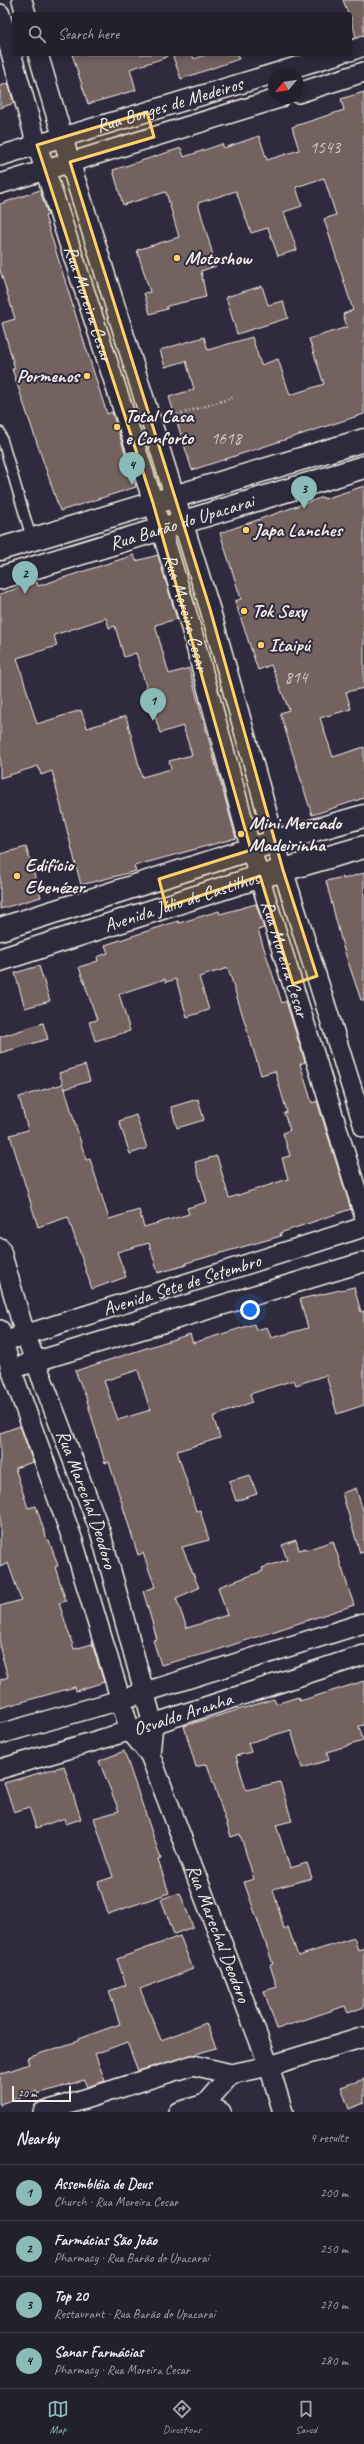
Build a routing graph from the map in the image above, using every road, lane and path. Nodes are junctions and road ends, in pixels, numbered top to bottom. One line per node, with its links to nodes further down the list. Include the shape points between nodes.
1 (22, 0): 2 (street)
2 (25, 12)
3 (0, 14): 16 (street, Rua Moreira Cesar)
4 (364, 46): 5 (street)
5 (352, 50)
6 (39, 56): 15 (street, Rua Moreira Cesar)
7 (333, 56): 8 (street, Rua Borges de Medeiros)
8 (317, 61): 10 (street); 13 (street, Rua Borges de Medeiros)
9 (364, 72): 10 (street)
10 (326, 84): 11 (street)
11 (304, 90)
12 (268, 102): 14 (street, Rua Borges de Medeiros)
13 (146, 112): 14 (street); 15 (street, Rua Borges de Medeiros)
14 (154, 137): 18 (street, Rua Borges de Medeiros)
15 (62, 138): 16 (street, Rua Borges de Medeiros); 18 (street, Rua Moreira Cesar)
16 (37, 145): 17 (street, Rua Borges de Medeiros); 19 (street, Rua Moreira Cesar)
17 (0, 156)
18 (70, 162): 19 (street, Rua Borges de Medeiros); 21 (street, Rua Moreira Cesar)
19 (45, 170): 20 (street, Rua Borges de Medeiros); 22 (street, Rua Moreira Cesar)
20 (0, 184)
21 (120, 323): 22 (street); 24 (street, Rua Moreira Cesar)
22 (96, 331): 29 (street, Rua Moreira Cesar)
23 (235, 397): 24 (path)
24 (151, 422): 28 (street, Rua Moreira Cesar)
25 (0, 432): 32 (lane)
26 (364, 440): 28 (street, Rua Barão do Upacarai)
27 (364, 467): 30 (street, Rua Barão do Upacarai)
28 (175, 496): 29 (street, Rua Barão do Upacarai); 30 (street, Rua Moreira Cesar)
29 (153, 503): 31 (street, Rua Moreira Cesar); 32 (street, Rua Barão do Upacarai)
30 (183, 522): 31 (street, Rua Barão do Upacarai); 35 (street, Rua Moreira Cesar)
31 (160, 528): 34 (street, Rua Barão do Upacarai); 36 (street, Rua Moreira Cesar)
32 (32, 540): 33 (street, Rua Barão do Upacarai)
33 (0, 550)
34 (0, 578)
35 (210, 609): 36 (street); 37 (street, Rua Moreira Cesar)
36 (188, 617): 38 (street, Rua Moreira Cesar)
37 (252, 759): 38 (street); 40 (street, Rua Moreira Cesar)
38 (228, 765): 42 (street, Rua Moreira Cesar)
39 (364, 816): 40 (street, Avenida Júlio de Castilhos)
40 (276, 841): 42 (street, Avenida Júlio de Castilhos); 43 (street, Rua Moreira Cesar)
41 (364, 846): 43 (street, Avenida Júlio de Castilhos)
42 (251, 850): 44 (street, Rua Moreira Cesar); 45 (street, Avenida Júlio de Castilhos)
43 (283, 870): 44 (street, Avenida Júlio de Castilhos); 49 (street, Rua Moreira Cesar)
44 (260, 876): 46 (street, Avenida Júlio de Castilhos); 50 (street, Rua Moreira Cesar)
45 (159, 879): 46 (street); 47 (street, Avenida Júlio de Castilhos)
46 (166, 907): 48 (street, Avenida Júlio de Castilhos)
47 (0, 929)
48 (2, 954)
49 (317, 976): 50 (street); 51 (street, Rua Moreira Cesar)
50 (293, 984): 52 (street, Rua Moreira Cesar)
51 (363, 1124): 52 (street)
52 (338, 1129): 53 (street, Rua Moreira Cesar)
53 (364, 1215)
54 (364, 1227): 57 (street, Avenida Sete de Setembro)
55 (0, 1248): 59 (street, Rua Marechal Deodoro)
56 (364, 1262): 58 (street, Avenida Sete de Setembro)
57 (197, 1280): 58 (street); 59 (street, Avenida Sete de Setembro)
58 (206, 1310): 61 (street, Avenida Sete de Setembro)
59 (25, 1334): 60 (street, Avenida Sete de Setembro); 61 (street, Rua Marechal Deodoro)
60 (1, 1339): 62 (street, Rua Marechal Deodoro)
61 (36, 1361): 62 (street, Avenida Sete de Setembro); 63 (street, Rua Marechal Deodoro)
62 (6, 1371): 64 (street, Rua Marechal Deodoro)
63 (100, 1531): 64 (street); 69 (street, Rua Marechal Deodoro)
64 (72, 1538): 70 (street, Rua Marechal Deodoro)
65 (364, 1623): 66 (street, Osvaldo Aranha)
66 (306, 1641): 68 (street); 69 (street, Osvaldo Aranha)
67 (364, 1655): 68 (street, Osvaldo Aranha)
68 (314, 1671): 71 (street, Osvaldo Aranha)
69 (144, 1692): 70 (street, Osvaldo Aranha); 71 (street, Rua Marechal Deodoro)
70 (120, 1700): 72 (street, Rua Marechal Deodoro); 73 (street, Osvaldo Aranha)
71 (153, 1724): 72 (street, Osvaldo Aranha); 74 (street, Rua Marechal Deodoro)
72 (130, 1731): 74 (street, Rua Marechal Deodoro); 75 (street, Osvaldo Aranha)
73 (0, 1734)
74 (150, 1755): 77 (street, Rua Marechal Deodoro)
75 (0, 1769)
76 (364, 2037): 77 (street)
77 (269, 2066): 78 (street); 82 (street, Rua Marechal Deodoro)
78 (231, 2074): 79 (street); 80 (street, via 193,2065)
79 (213, 2108): 81 (street)
80 (43, 2112)
81 (178, 2112)
82 (284, 2112)

